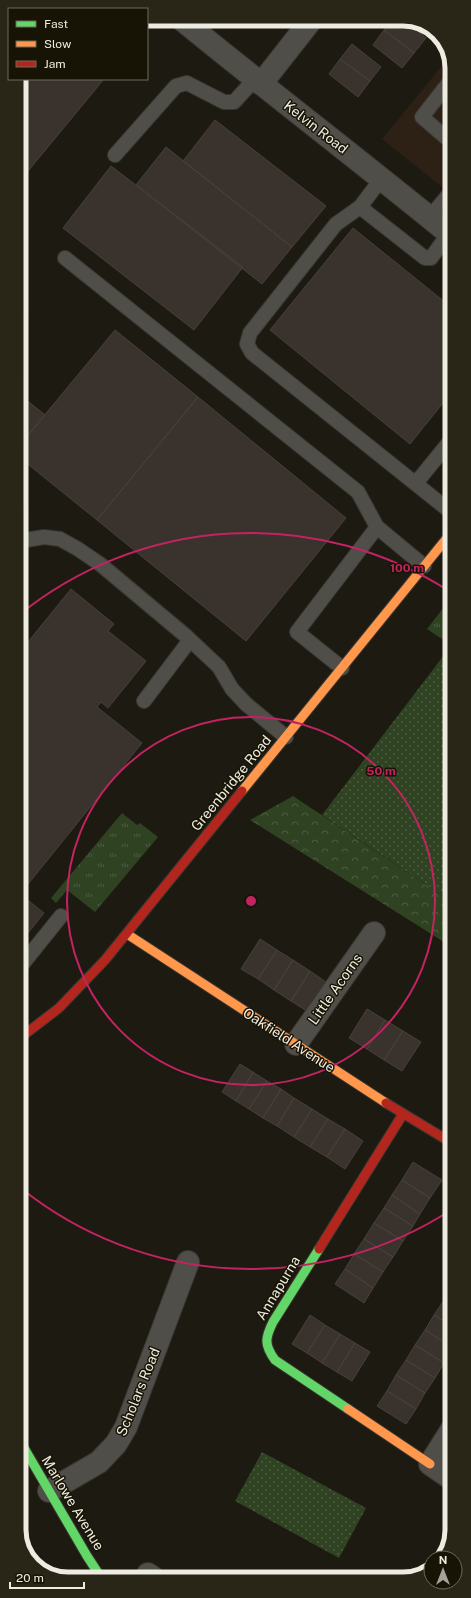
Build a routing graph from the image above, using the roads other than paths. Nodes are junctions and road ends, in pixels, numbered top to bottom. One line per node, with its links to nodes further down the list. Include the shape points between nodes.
1 (190, 26): 3 (street, Kelvin Road)
2 (306, 26): 3 (street)
3 (258, 81): 6 (lane, via 234,102 224,102 187,83 176,86); 7 (street, Kelvin Road)
4 (445, 88): 5 (lane, via 422,117)
5 (445, 137)
6 (115, 155)
7 (382, 178): 9 (lane); 10 (street, Kelvin Road)
8 (445, 199): 10 (lane)
9 (360, 207): 12 (lane, via 425,258 431,258); 15 (lane, via 336,224 250,333 247,344 252,353)
10 (430, 217): 11 (street, Kelvin Road)
11 (445, 230)
12 (445, 240)
13 (65, 258): 17 (lane, via 358,492)
14 (445, 447): 15 (lane)
15 (416, 483): 16 (lane)
16 (445, 507)
17 (377, 527): 20 (lane); 22 (lane, via 297,632)
18 (26, 540): 21 (lane, via 44,536 68,543 100,564)
19 (445, 540): 20 (street, Greenbridge Road)
20 (424, 566): 22 (street, Greenbridge Road)
21 (190, 640): 23 (lane); 24 (lane, via 219,667 232,689 246,704)
22 (342, 668): 24 (street, Greenbridge Road)
23 (144, 701)
24 (286, 737): 27 (street, Greenbridge Road)
25 (61, 916): 28 (lane)
26 (374, 933): 30 (street, Little Acorns)
27 (127, 934): 29 (street, Greenbridge Road, via 82,986); 30 (street, Oakfield Avenue)
28 (26, 960)
29 (26, 1033)
30 (296, 1044): 31 (street, Oakfield Avenue)
31 (403, 1114): 32 (street, Oakfield Avenue); 36 (street, Annapurna, via 277,1316 268,1332 266,1343 275,1360)
32 (445, 1139)
33 (188, 1262): 38 (street, Scholars Road, via 126,1427 116,1444 99,1462)
34 (445, 1440): 36 (street)
35 (26, 1451): 38 (street, Marlowe Avenue)
36 (430, 1464): 37 (street)
37 (445, 1474)
38 (49, 1491): 39 (street, Marlowe Avenue)
39 (97, 1572)

